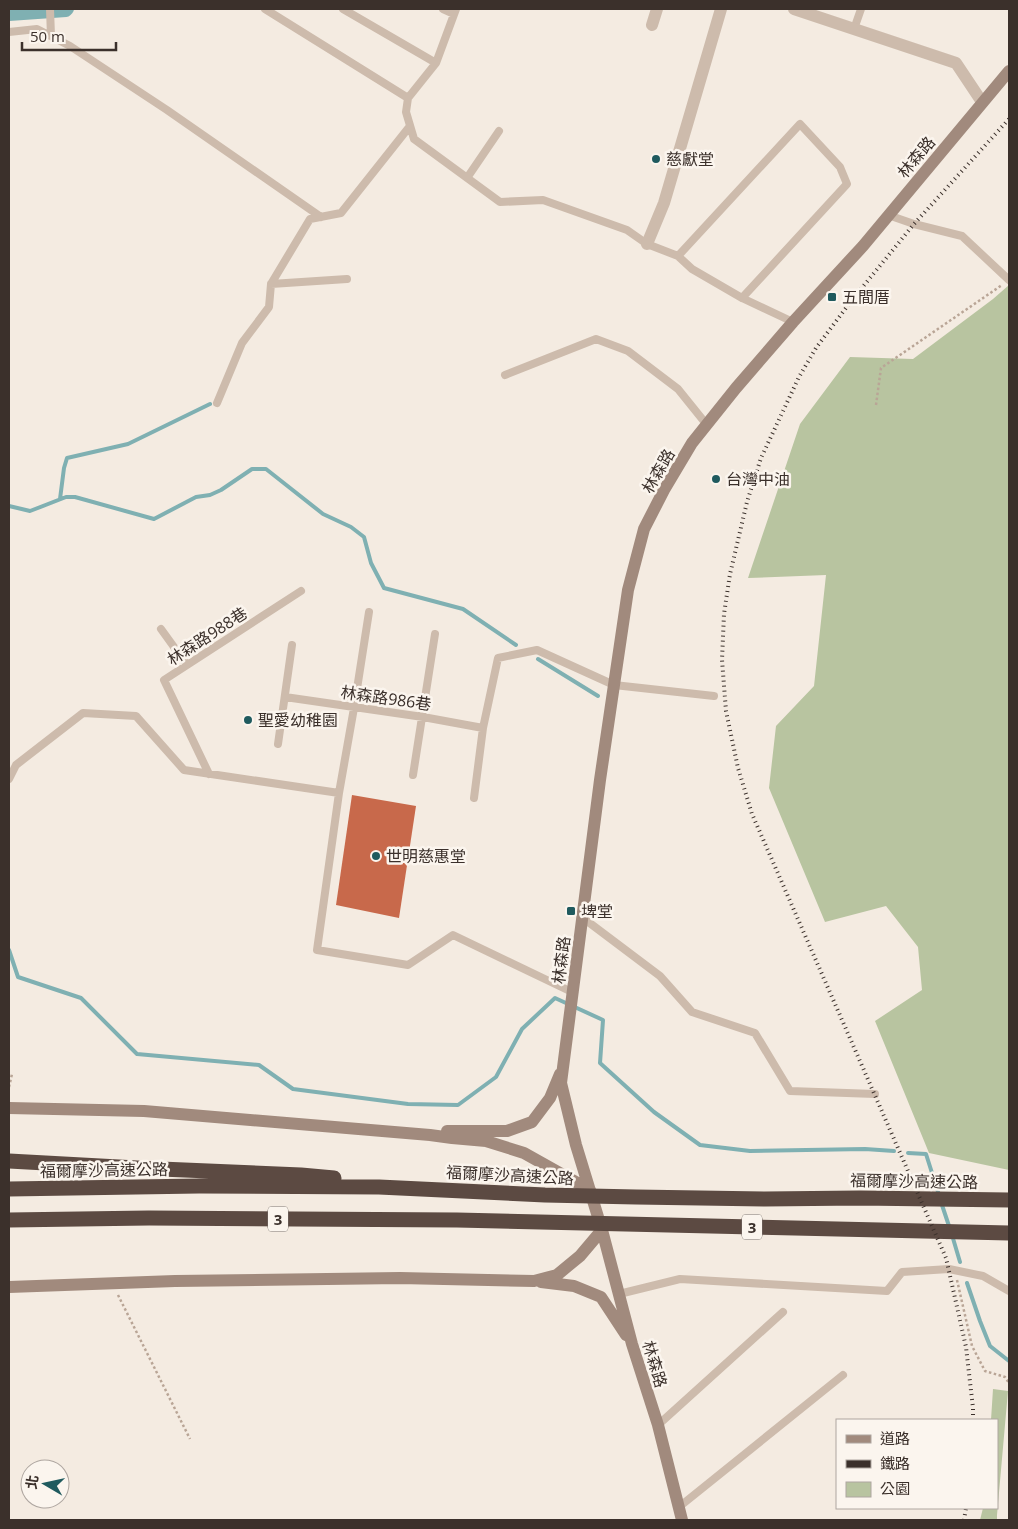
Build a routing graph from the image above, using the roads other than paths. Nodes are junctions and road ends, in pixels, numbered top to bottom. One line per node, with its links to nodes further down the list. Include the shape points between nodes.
1 (50, 9): 14 (lane)
2 (265, 9): 17 (lane)
3 (344, 9): 15 (lane)
4 (443, 9): 9 (lane)
5 (657, 9): 11 (street)
6 (721, 9): 24 (street, via 664,203)
7 (794, 9): 10 (street)
8 (861, 9): 12 (lane)
9 (455, 11): 15 (lane)
10 (811, 12): 12 (street)
11 (652, 25)
12 (854, 29): 18 (street, via 956,63)
13 (9, 32): 14 (lane, via 37,29)
14 (51, 36): 23 (lane)
15 (436, 63): 17 (lane)
16 (1009, 70): 18 (main road, 林森路)
17 (408, 98): 19 (lane, via 406,112)
18 (982, 102): 22 (main road, 林森路)
19 (410, 126): 21 (lane, via 414,139); 23 (lane, via 340,213)
20 (498, 131): 21 (lane)
21 (467, 178): 24 (lane, via 500,202 543,200 627,230)
22 (888, 215): 27 (lane, via 962,236); 30 (main road, 林森路)
23 (322, 216): 28 (lane, via 310,219)
24 (647, 244): 25 (lane)
25 (678, 256): 29 (lane, via 692,270); 29 (lane, via 800,124 840,167 848,184)
26 (347, 279): 28 (lane)
27 (1009, 280)
28 (271, 284): 32 (lane, via 269,307 242,343)
29 (742, 298): 30 (lane)
30 (793, 322): 33 (main road, 林森路)
31 (505, 374): 33 (lane, via 596,339 628,351 678,389)
32 (217, 404)
33 (707, 425): 40 (main road, 林森路, via 692,443 644,529 628,590)
34 (301, 591): 39 (lane, 林森路988巷)
35 (369, 612): 43 (lane)
36 (161, 629): 39 (lane)
37 (436, 634): 44 (lane)
38 (292, 645): 42 (lane)
39 (187, 665): 47 (lane, 林森路988巷, via 164,680)
40 (614, 684): 41 (lane); 45 (lane, via 537,650 498,658); 52 (main road, 林森路)
41 (714, 696)
42 (285, 697): 43 (lane, 林森路986巷); 46 (lane)
43 (354, 708): 44 (lane, 林森路986巷); 50 (lane)
44 (422, 717): 45 (lane, 林森路986巷); 48 (lane)
45 (484, 728): 51 (lane)
46 (278, 744)
47 (209, 774): 49 (lane, via 184,770 136,716 83,713 16,766); 50 (lane)
48 (413, 775)
49 (9, 779)
50 (339, 793): 53 (lane, via 317,950 408,965 453,936)
51 (474, 798)
52 (583, 918): 53 (main road, 林森路); 55 (lane, via 660,976 692,1012 755,1033 790,1091)
53 (573, 995): 54 (main road, 林森路)
54 (563, 1065): 57 (main road, via 550,1098 532,1122 507,1131 450,1131); 61 (main road, 林森路, via 562,1083)
55 (875, 1094)
56 (9, 1108): 57 (main road, via 144,1110)
57 (430, 1135): 61 (main road, via 486,1141 524,1153)
58 (9, 1161): 60 (highway, via 301,1175)
59 (9, 1189): 60 (highway, 福爾摩沙高速公路 / 3, via 199,1186)
60 (452, 1190): 62 (highway, 福爾摩沙高速公路 / 3, via 636,1197)
61 (590, 1190): 66 (main road, 林森路)
62 (1009, 1200)
63 (63, 1219): 64 (highway, 3); 65 (highway); 67 (highway, 3, via 457,1220)
64 (9, 1220)
65 (9, 1228)
66 (602, 1230): 68 (main road, via 580,1256 557,1275); 71 (main road, 林森路)
67 (1009, 1233)
68 (534, 1281): 69 (main road, via 390,1278 175,1281); 73 (main road, via 574,1286 601,1297)
69 (9, 1288)
70 (1009, 1290): 71 (lane, via 983,1276 949,1269 902,1272 887,1292 680,1279)
71 (619, 1294): 73 (main road, 林森路)
72 (783, 1312): 75 (lane)
73 (632, 1344): 75 (main road, 林森路)
74 (843, 1375): 76 (lane)
75 (658, 1425): 76 (main road, 林森路)
76 (679, 1507): 77 (main road, 林森路)
77 (682, 1520)

